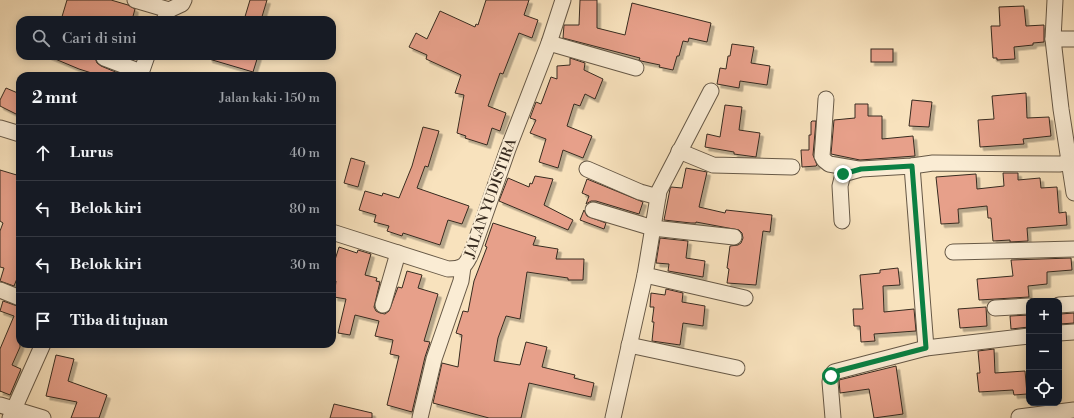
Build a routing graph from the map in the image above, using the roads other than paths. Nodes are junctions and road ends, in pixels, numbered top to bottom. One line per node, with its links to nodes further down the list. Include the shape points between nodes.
1 (135, 0): 5 (street)
2 (184, 0): 5 (street)
3 (563, 0): 8 (street, JALAN YUDISTIRA)
4 (1055, 0): 6 (street)
5 (166, 15)
6 (1053, 39): 7 (street); 19 (street)
7 (1074, 39)
8 (549, 43): 11 (street); 34 (street, JALAN YUDISTIRA, via 505,156 473,249)
9 (108, 60): 12 (street)
10 (145, 60): 13 (street)
11 (636, 68)
12 (136, 72)
13 (141, 72)
14 (711, 91): 18 (street)
15 (826, 99): 23 (street, via 822,156 829,164)
16 (0, 128): 17 (street)
17 (16, 133)
18 (679, 151): 21 (street, via 713,165); 25 (street)
19 (1070, 157): 20 (street, via 1060,164 950,162); 24 (street)
20 (912, 166): 23 (street); 49 (street)
21 (792, 167)
22 (587, 169): 25 (street)
23 (861, 169): 27 (street, via 843,174 840,186)
24 (1074, 193)
25 (658, 197): 28 (street)
26 (593, 210): 28 (street)
27 (842, 221)
28 (653, 228): 30 (street); 35 (street)
29 (336, 234): 33 (street, JALAN YUDISTIRA)
30 (734, 237)
31 (1074, 249): 32 (street)
32 (953, 252)
33 (398, 253): 34 (street, JALAN YUDISTIRA, via 448,269); 40 (street)
34 (463, 267): 55 (street, via 461,280 434,359)
35 (645, 275): 38 (street); 47 (street)
36 (0, 290): 37 (street)
37 (16, 296)
38 (745, 298)
39 (1074, 304): 41 (street)
40 (382, 305)
41 (1062, 305)
42 (1026, 306): 43 (street)
43 (995, 308)
44 (1074, 332): 45 (street)
45 (1062, 333)
46 (1026, 336): 49 (street)
47 (629, 345): 50 (street); 56 (street)
48 (41, 348): 52 (street)
49 (926, 348): 57 (street, via 834,372 830,382)
50 (737, 368)
51 (1074, 410): 53 (street)
52 (8, 411): 54 (street)
53 (1019, 417)
54 (43, 418)
55 (420, 418)
56 (613, 418)
57 (833, 418)

